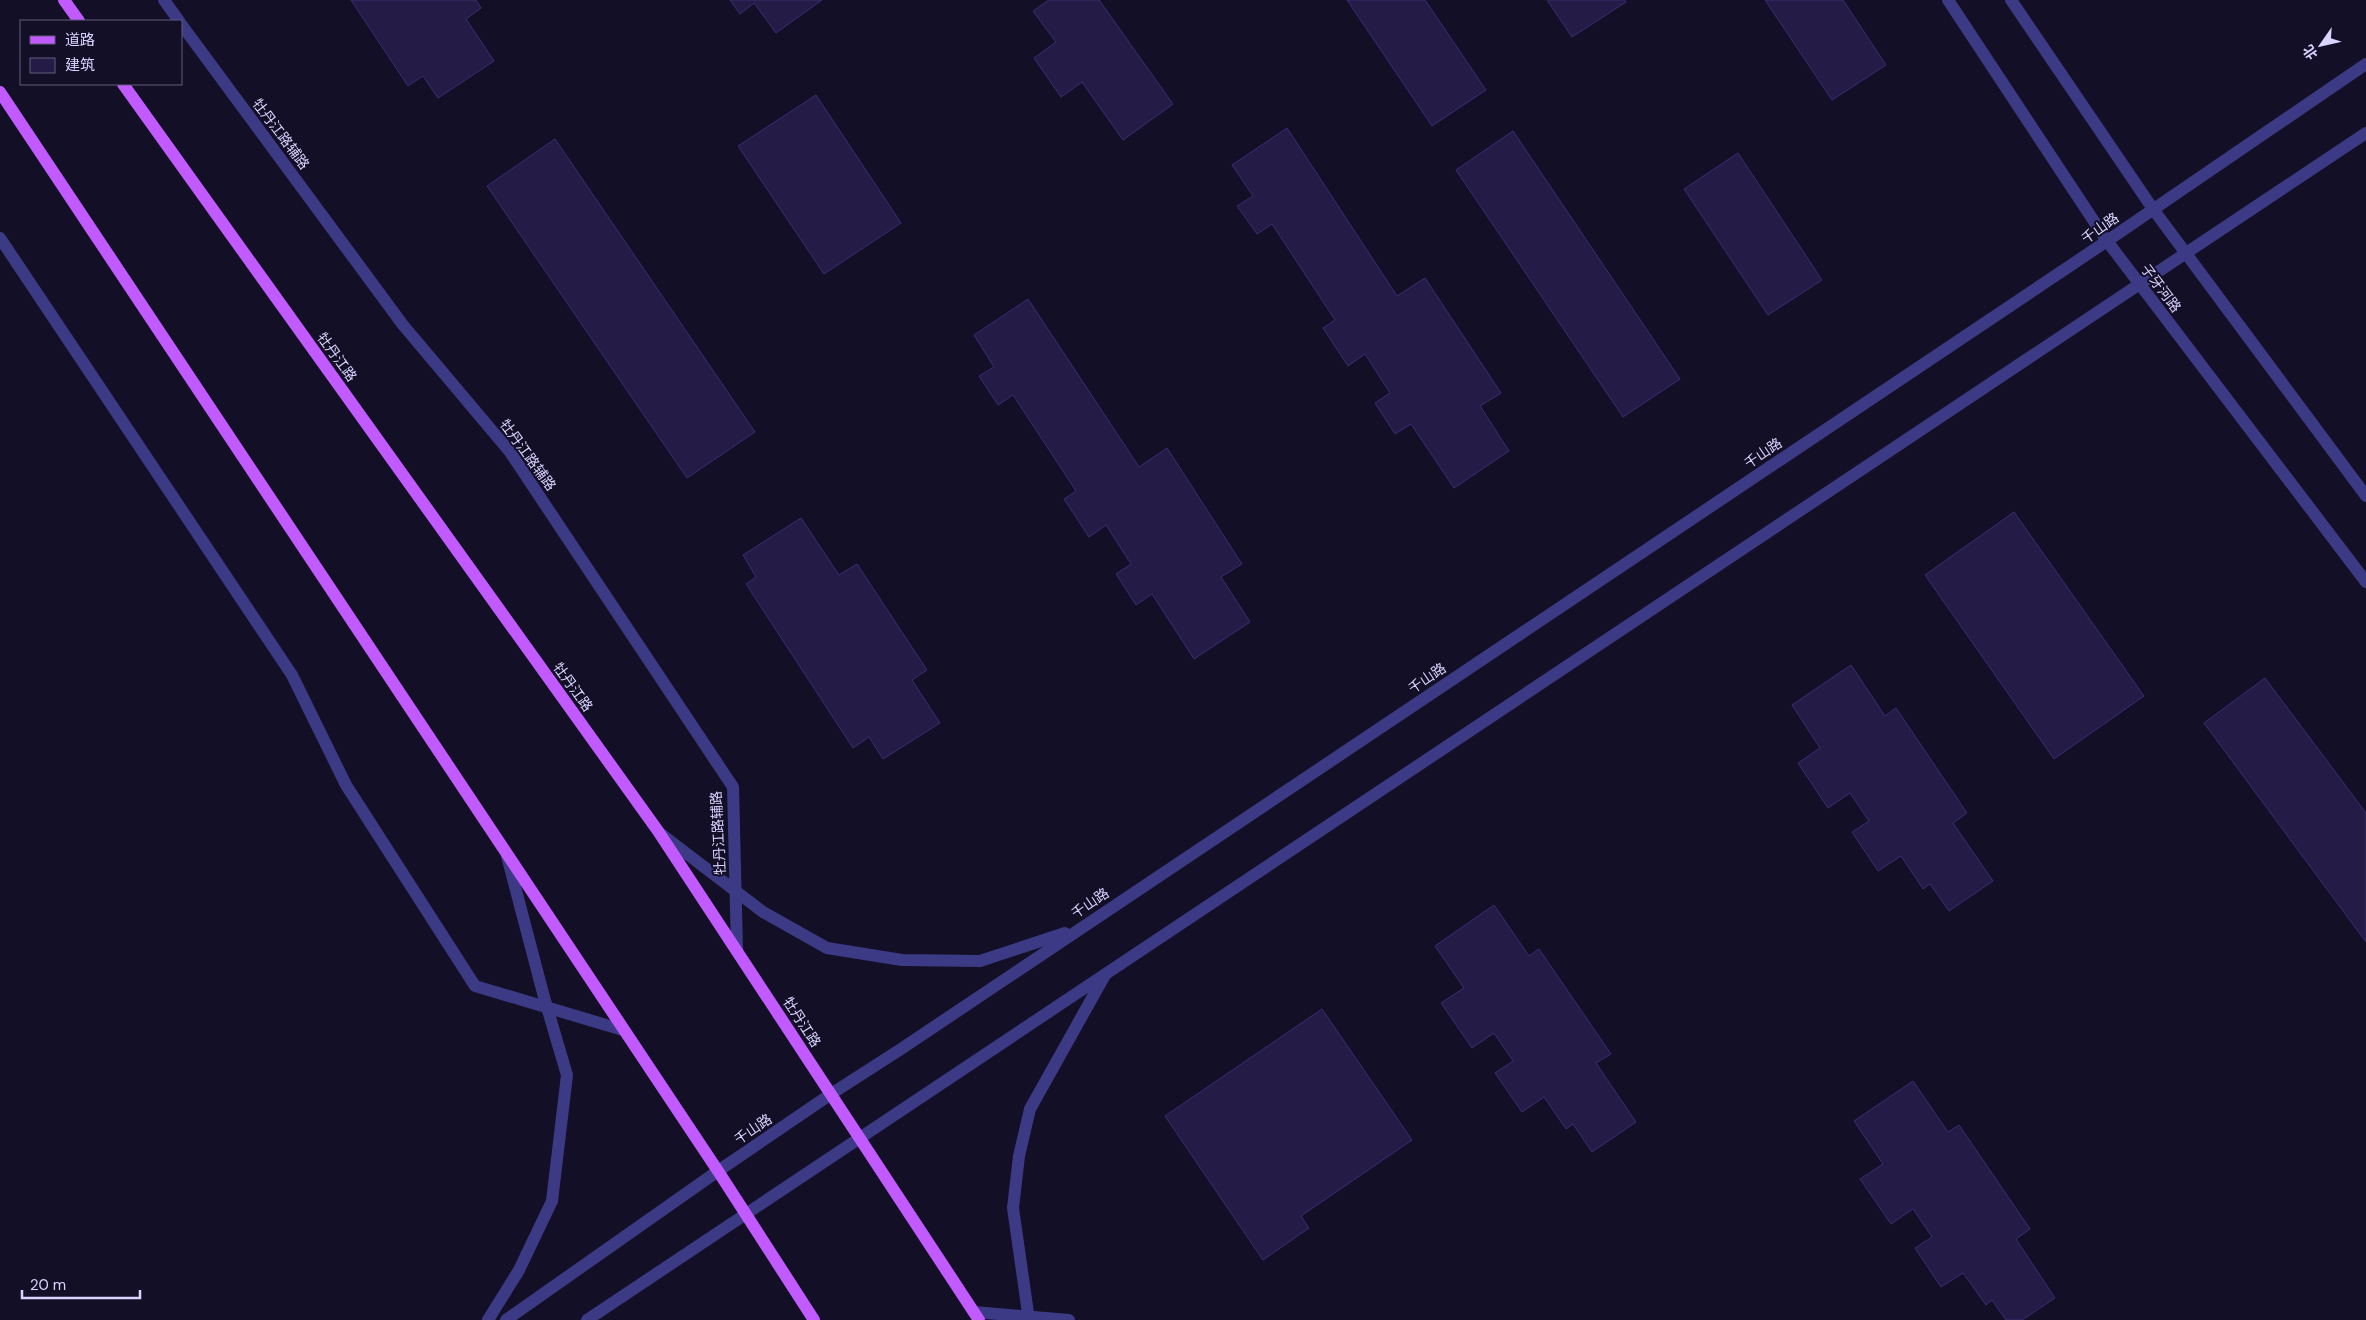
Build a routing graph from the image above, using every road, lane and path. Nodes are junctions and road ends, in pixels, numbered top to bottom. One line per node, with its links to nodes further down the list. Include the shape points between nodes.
1 (64, 0): 5 (main road)
2 (164, 0): 6 (street, 牡丹江路辅路)
3 (1948, 0): 14 (street, 子牙河路)
4 (2011, 0): 12 (street)
5 (78, 20)
6 (179, 20)
7 (182, 25): 21 (street, 牡丹江路辅路, via 403,325 510,452 733,787)
8 (2366, 64): 12 (street, 千山路)
9 (124, 85): 19 (main road, 牡丹江路)
10 (0, 92): 20 (main road)
11 (2366, 134): 15 (street)
12 (2153, 208): 14 (street, 千山路); 15 (street)
13 (0, 238): 25 (street, via 292,675 346,785 475,986)
14 (2108, 241): 16 (street, 子牙河路); 22 (street, 千山路)
15 (2186, 253): 16 (street); 17 (street)
16 (2140, 285): 18 (street, 子牙河路); 24 (street)
17 (2366, 496)
18 (2366, 582)
19 (658, 831): 21 (street); 23 (main road, 牡丹江路)
20 (507, 856): 25 (street); 26 (main road)
21 (735, 890): 22 (street, via 763,912 827,948 902,960 980,961); 23 (street, 牡丹江路辅路)
22 (1079, 929): 27 (street, 千山路)
23 (737, 950): 27 (main road, 牡丹江路)
24 (1106, 973): 28 (street); 32 (street, via 1030,1109 1019,1156 1013,1208)
25 (547, 1007): 26 (street); 33 (street, via 567,1075 552,1201 520,1270)
26 (623, 1030): 29 (main road)
27 (831, 1094): 28 (main road, 牡丹江路); 29 (street, 千山路)
28 (860, 1138): 30 (street); 31 (main road, 牡丹江路)
29 (718, 1171): 30 (main road); 34 (street, 千山路)
30 (746, 1214): 35 (street); 36 (main road)
31 (977, 1316): 32 (street)
32 (1029, 1318): 37 (street)
33 (488, 1320)
34 (506, 1320)
35 (587, 1320)
36 (814, 1320)
37 (1069, 1320)

